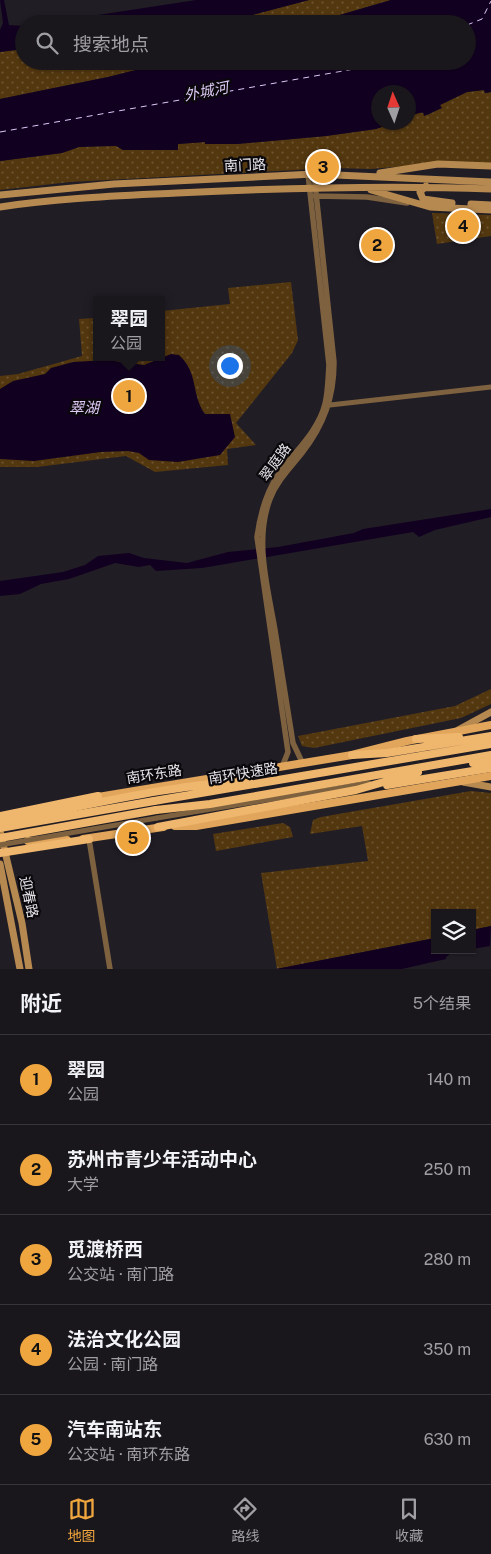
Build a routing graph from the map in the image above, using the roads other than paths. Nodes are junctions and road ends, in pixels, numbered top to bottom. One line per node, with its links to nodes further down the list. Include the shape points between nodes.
1 (491, 166): 4 (main road, via 438,164)
2 (491, 170): 6 (main road, via 422,170 420,176)
3 (311, 174): 4 (main road, 南门路); 7 (street, 翠庭路); 10 (main road, 南门路, via 105,185)
4 (368, 175): 6 (main road, 南门路)
5 (491, 182): 6 (main road, 南门路)
6 (427, 183): 8 (main road, 南门路); 9 (main road, 南门路); 13 (main road, via 420,193 426,201)
7 (312, 187): 8 (main road, 南门路); 11 (street, 翠庭路); 14 (main road, 南门路, via 56,200); 18 (street, 翠庭路, via 329,365 325,406 311,433 279,474 266,498 259,523)
8 (366, 188): 12 (main road)
9 (491, 189)
10 (0, 195)
11 (315, 196): 12 (street, via 367,197); 17 (street, 翠庭路, via 334,362)
12 (420, 205): 15 (main road)
13 (491, 205)
14 (0, 207)
15 (491, 210)
16 (491, 387): 17 (street)
17 (330, 405): 18 (street, 翠庭路, via 318,433 282,477 270,499)
18 (260, 546): 19 (street, 翠庭路)
19 (261, 561): 28 (street, 翠庭路, via 293,743); 29 (street, 翠庭路, via 288,752)
20 (491, 712): 22 (main road)
21 (491, 725): 22 (main road, 南环东路)
22 (455, 732): 24 (main road, 南环东路)
23 (491, 736): 24 (highway); 26 (highway, via 387,753)
24 (416, 739): 26 (main road, 南环东路)
25 (491, 742): 33 (highway, 南环快速路); 36 (highway)
26 (352, 755): 28 (main road, 南环东路)
27 (491, 759): 31 (highway, 南环快速路); 34 (highway, 南环快速路)
28 (303, 764): 29 (main road, 南环东路)
29 (282, 767): 40 (main road, 南环东路)
30 (491, 768): 39 (highway)
31 (423, 771): 34 (highway, 南环快速路); 35 (highway)
32 (491, 776): 37 (main road)
33 (289, 778): 36 (highway); 47 (highway, 南环快速路, bridge, via 154,801)
34 (354, 779): 42 (highway, 南环快速路)
35 (391, 780): 39 (highway); 42 (street)
36 (245, 781): 41 (highway, via 196,786)
37 (460, 782): 38 (main road); 46 (main road, via 196,826)
38 (491, 787)
39 (356, 790): 46 (highway)
40 (98, 796): 43 (highway); 44 (main road, 南环东路)
41 (66, 810): 44 (highway); 45 (main road)
42 (157, 814): 47 (highway, 南环快速路, bridge)
43 (0, 816)
44 (0, 822)
45 (68, 824): 47 (main road); 49 (main road)
46 (158, 827): 48 (main road)
47 (1, 837): 49 (main road); 50 (main road, 迎春路)
48 (89, 839): 49 (main road); 50 (highway); 54 (street)
49 (71, 840)
50 (3, 852): 53 (main road, 迎春路, via 23,930)
51 (0, 864): 52 (main road, 迎春路)
52 (20, 969)
53 (29, 969)
54 (110, 969)

